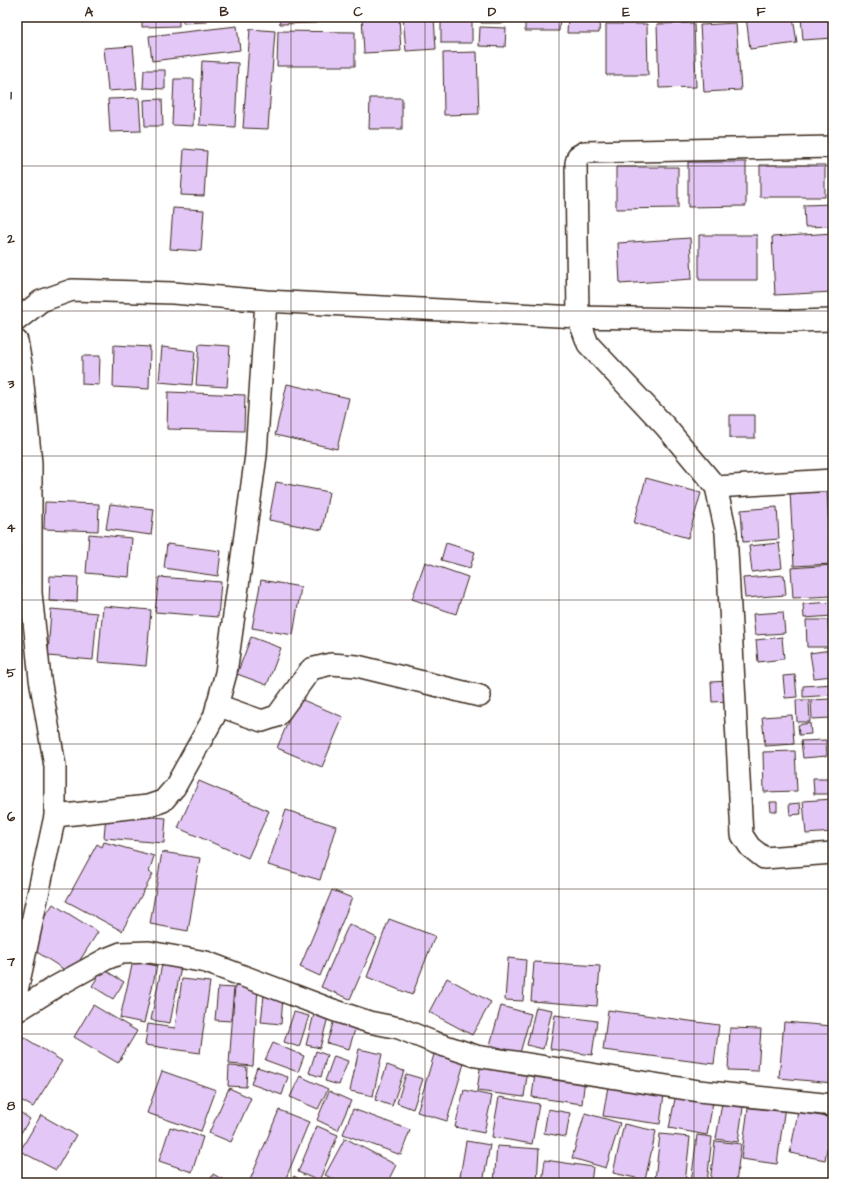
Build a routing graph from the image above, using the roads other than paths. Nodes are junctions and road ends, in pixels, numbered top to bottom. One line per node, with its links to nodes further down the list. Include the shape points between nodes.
1 (833, 147): 3 (street, via 585,152 578,156)
2 (266, 301): 3 (street); 4 (street, via 173,293 72,290 41,301); 10 (street, via 256,455 226,673)
3 (578, 317): 5 (street); 8 (street, via 588,344 665,426)
4 (17, 320)
5 (833, 320)
6 (17, 341): 11 (street, via 22,364 31,463 31,593 40,679 54,766)
7 (833, 480): 8 (street)
8 (716, 487): 12 (street, via 726,532 742,835 750,847 764,858)
9 (480, 696): 10 (street, via 357,666 331,664 311,669 277,716 262,721)
10 (217, 705): 11 (street, via 214,717 175,787 163,801 148,806)
11 (55, 816): 13 (street)
12 (833, 853)
13 (17, 991)
14 (17, 1011): 15 (street, via 106,959 121,953 149,952 206,962 333,1010 369,1022 399,1028 476,1056 699,1090)
15 (833, 1105)

